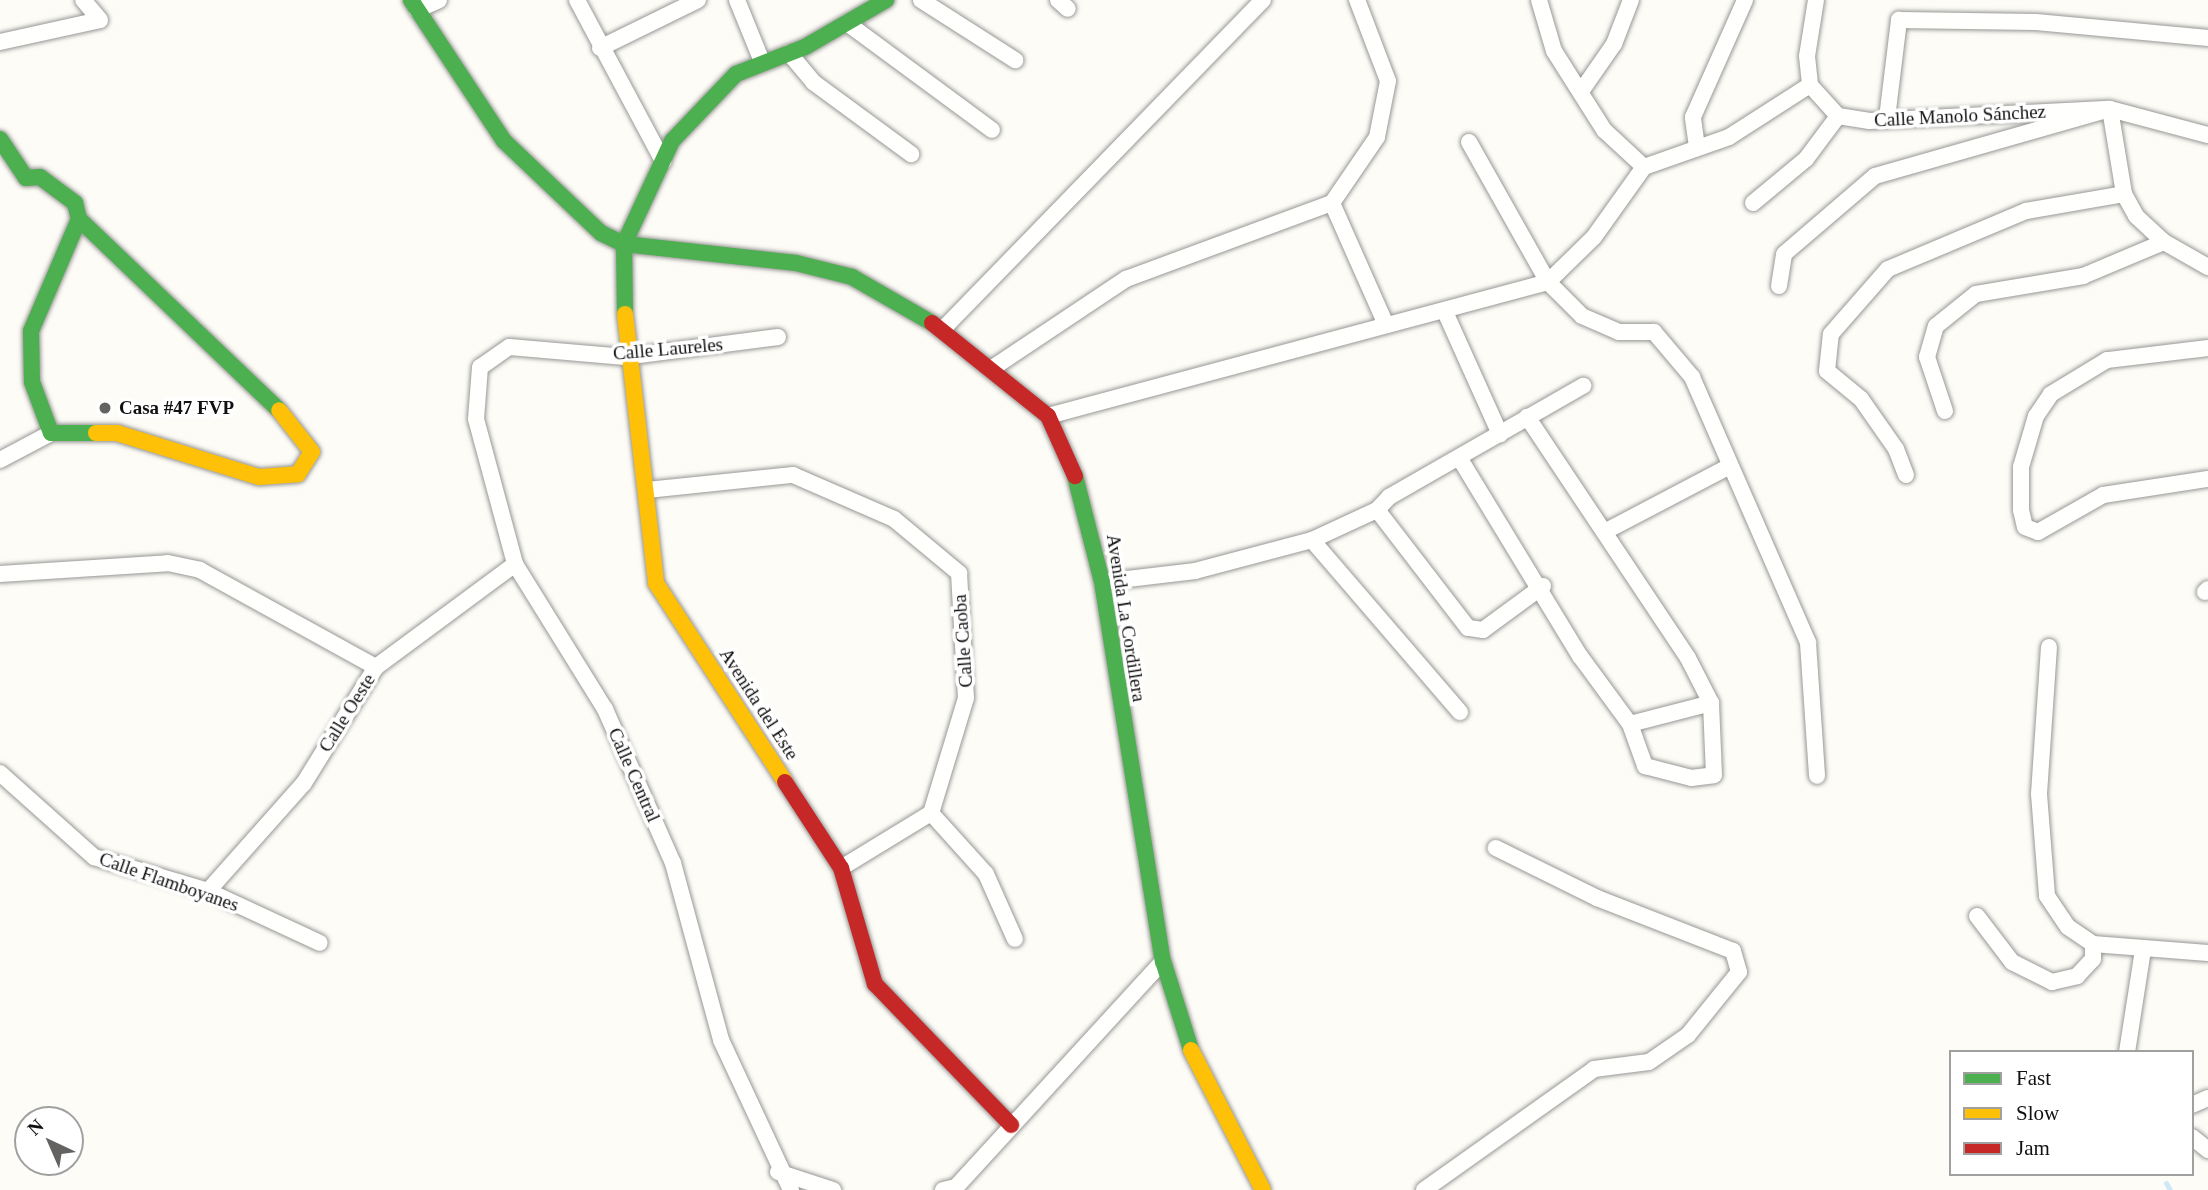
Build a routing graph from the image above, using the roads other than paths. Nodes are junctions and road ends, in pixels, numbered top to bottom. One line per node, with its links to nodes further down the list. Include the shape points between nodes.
1 (83, 0): 17 (street, via 100,20)
2 (439, 0): 14 (street)
3 (577, 0): 18 (street)
4 (698, 0): 18 (street)
5 (737, 0): 20 (street)
6 (886, 0): 15 (street)
7 (921, 0): 21 (street)
8 (1263, 0): 47 (street)
9 (1357, 0): 37 (street, via 1388,80 1377,137)
10 (1539, 0): 23 (street, via 1555,51)
11 (1631, 0): 23 (street, via 1614,44)
12 (1745, 0): 31 (street, via 1693,117)
13 (1816, 0): 22 (street, via 1807,56)
14 (414, 5): 41 (street, Avenida La Cordillera, via 468,92 540,182 601,233)
15 (847, 23): 19 (street); 27 (street)
16 (2208, 38): 26 (street, via 2036,22 1899,20)
17 (0, 42)
18 (600, 48): 34 (street)
19 (789, 53): 20 (street); 32 (street, via 813,82)
20 (761, 59): 34 (street, via 736,74 690,122)
21 (1014, 60)
22 (1810, 85): 25 (street); 31 (street, via 1729,137)
23 (1582, 90): 35 (street, via 1604,130)
24 (2110, 109): 26 (street, Calle Manolo Sánchez); 28 (street, Calle Manolo Sánchez); 36 (street); 44 (street, via 1875,176 1784,254)
25 (1838, 116): 26 (street, Calle Manolo Sánchez); 38 (street, via 1806,159)
26 (1887, 118)
27 (992, 130)
28 (2208, 135)
29 (0, 139): 33 (street)
30 (1469, 142): 43 (street)
31 (1697, 147): 35 (street)
32 (911, 154)
33 (4, 157): 39 (street, via 26,178 56,186 75,203)
34 (663, 161): 41 (street)
35 (1644, 167): 43 (street, via 1594,237)
36 (2124, 194): 40 (street, via 2136,216); 62 (street, via 2026,211 1913,257 1888,269 1831,334 1826,371 1861,399 1896,449)
37 (1332, 203): 46 (street); 52 (street, via 1126,279)
38 (1753, 203)
39 (79, 219): 57 (street, via 31,331 32,382); 57 (street, via 300,430 312,452 298,474 259,477 117,433)
40 (2164, 242): 42 (street); 54 (street, via 2083,276 1976,294 1936,326 1927,357)
41 (624, 243): 47 (street, Avenida La Cordillera, via 796,263 852,277); 50 (street, Avenida del Este)
42 (2208, 267)
43 (1548, 282): 45 (street); 61 (street, via 1582,316 1619,332 1654,332 1667,340 1692,377)
44 (1779, 286)
45 (1446, 314): 46 (street); 58 (street)
46 (1386, 325): 55 (street)
47 (943, 329): 52 (street, Avenida La Cordillera)
48 (778, 337): 50 (street, Calle Laureles)
49 (2208, 348): 63 (street, via 2107,360 2051,394 2036,416 2021,467 2021,510 2025,527 2038,532 2102,495)
50 (625, 357): 51 (street, Calle Laureles, via 509,347); 64 (street, Avenida del Este)
51 (480, 367): 68 (street, Calle Central, via 476,419)
52 (994, 367): 55 (street, Avenida La Cordillera)
53 (1583, 386): 56 (street)
54 (1945, 411)
55 (1048, 416): 70 (street, Avenida La Cordillera, via 1079,484)
56 (1527, 417): 58 (street); 66 (street)
57 (51, 433): 60 (street)
58 (1500, 434): 59 (street)
59 (1460, 459): 65 (street, via 1389,497); 71 (street)
60 (0, 460)
61 (1730, 466): 66 (street); 78 (street, via 1808,643)
62 (1906, 475)
63 (2208, 479)
64 (647, 490): 79 (street, Calle Caoba, via 793,475 894,519 958,573 966,698); 81 (street, Avenida del Este, via 656,583)
65 (1377, 510): 67 (street); 71 (street, via 1468,628 1483,630)
66 (1608, 530): 74 (street)
67 (1312, 540): 70 (street, via 1195,571); 75 (street)
68 (515, 564): 73 (street, Calle Oeste); 94 (street, Calle Central, via 605,709 668,851 721,1040)
69 (0, 574): 73 (street, via 168,563 200,570)
70 (1102, 582): 89 (street, Avenida La Cordillera)
71 (1543, 586): 76 (street, via 1580,656)
72 (2049, 647): 86 (street, via 2039,794 2047,896 2068,927)
73 (376, 667): 82 (street, Calle Oeste, via 304,783)
74 (1711, 703): 76 (street); 76 (street, via 1714,775 1691,778 1651,771)
75 (1460, 712)
76 (1630, 724)
77 (0, 773): 82 (street, Calle Flamboyanes, via 94,857)
78 (1817, 776)
79 (931, 813): 81 (street); 84 (street, via 986,874)
80 (1496, 848): 99 (street, via 1597,898 1733,951 1739,972 1688,1035 1658,1056 1594,1069)
81 (841, 868): 91 (street, Avenida del Este, via 875,984)
82 (208, 891): 85 (street, Calle Flamboyanes)
83 (1977, 916): 86 (street, via 2012,962 2052,982 2077,976 2093,959)
84 (1015, 939)
85 (320, 943)
86 (2093, 944): 87 (street)
87 (2143, 950): 88 (street); 90 (street)
88 (2208, 953)
89 (1163, 961): 91 (street); 98 (street, Avenida La Cordillera, via 1190,1047)
90 (2127, 1050)
91 (1012, 1125): 97 (street, via 956,1186)
92 (2194, 1139): 93 (street)
93 (2208, 1150)
94 (778, 1171): 95 (street, Calle Central); 96 (street)
95 (791, 1190)
96 (833, 1190)
97 (943, 1190)
98 (1263, 1190)
99 (1424, 1190)

